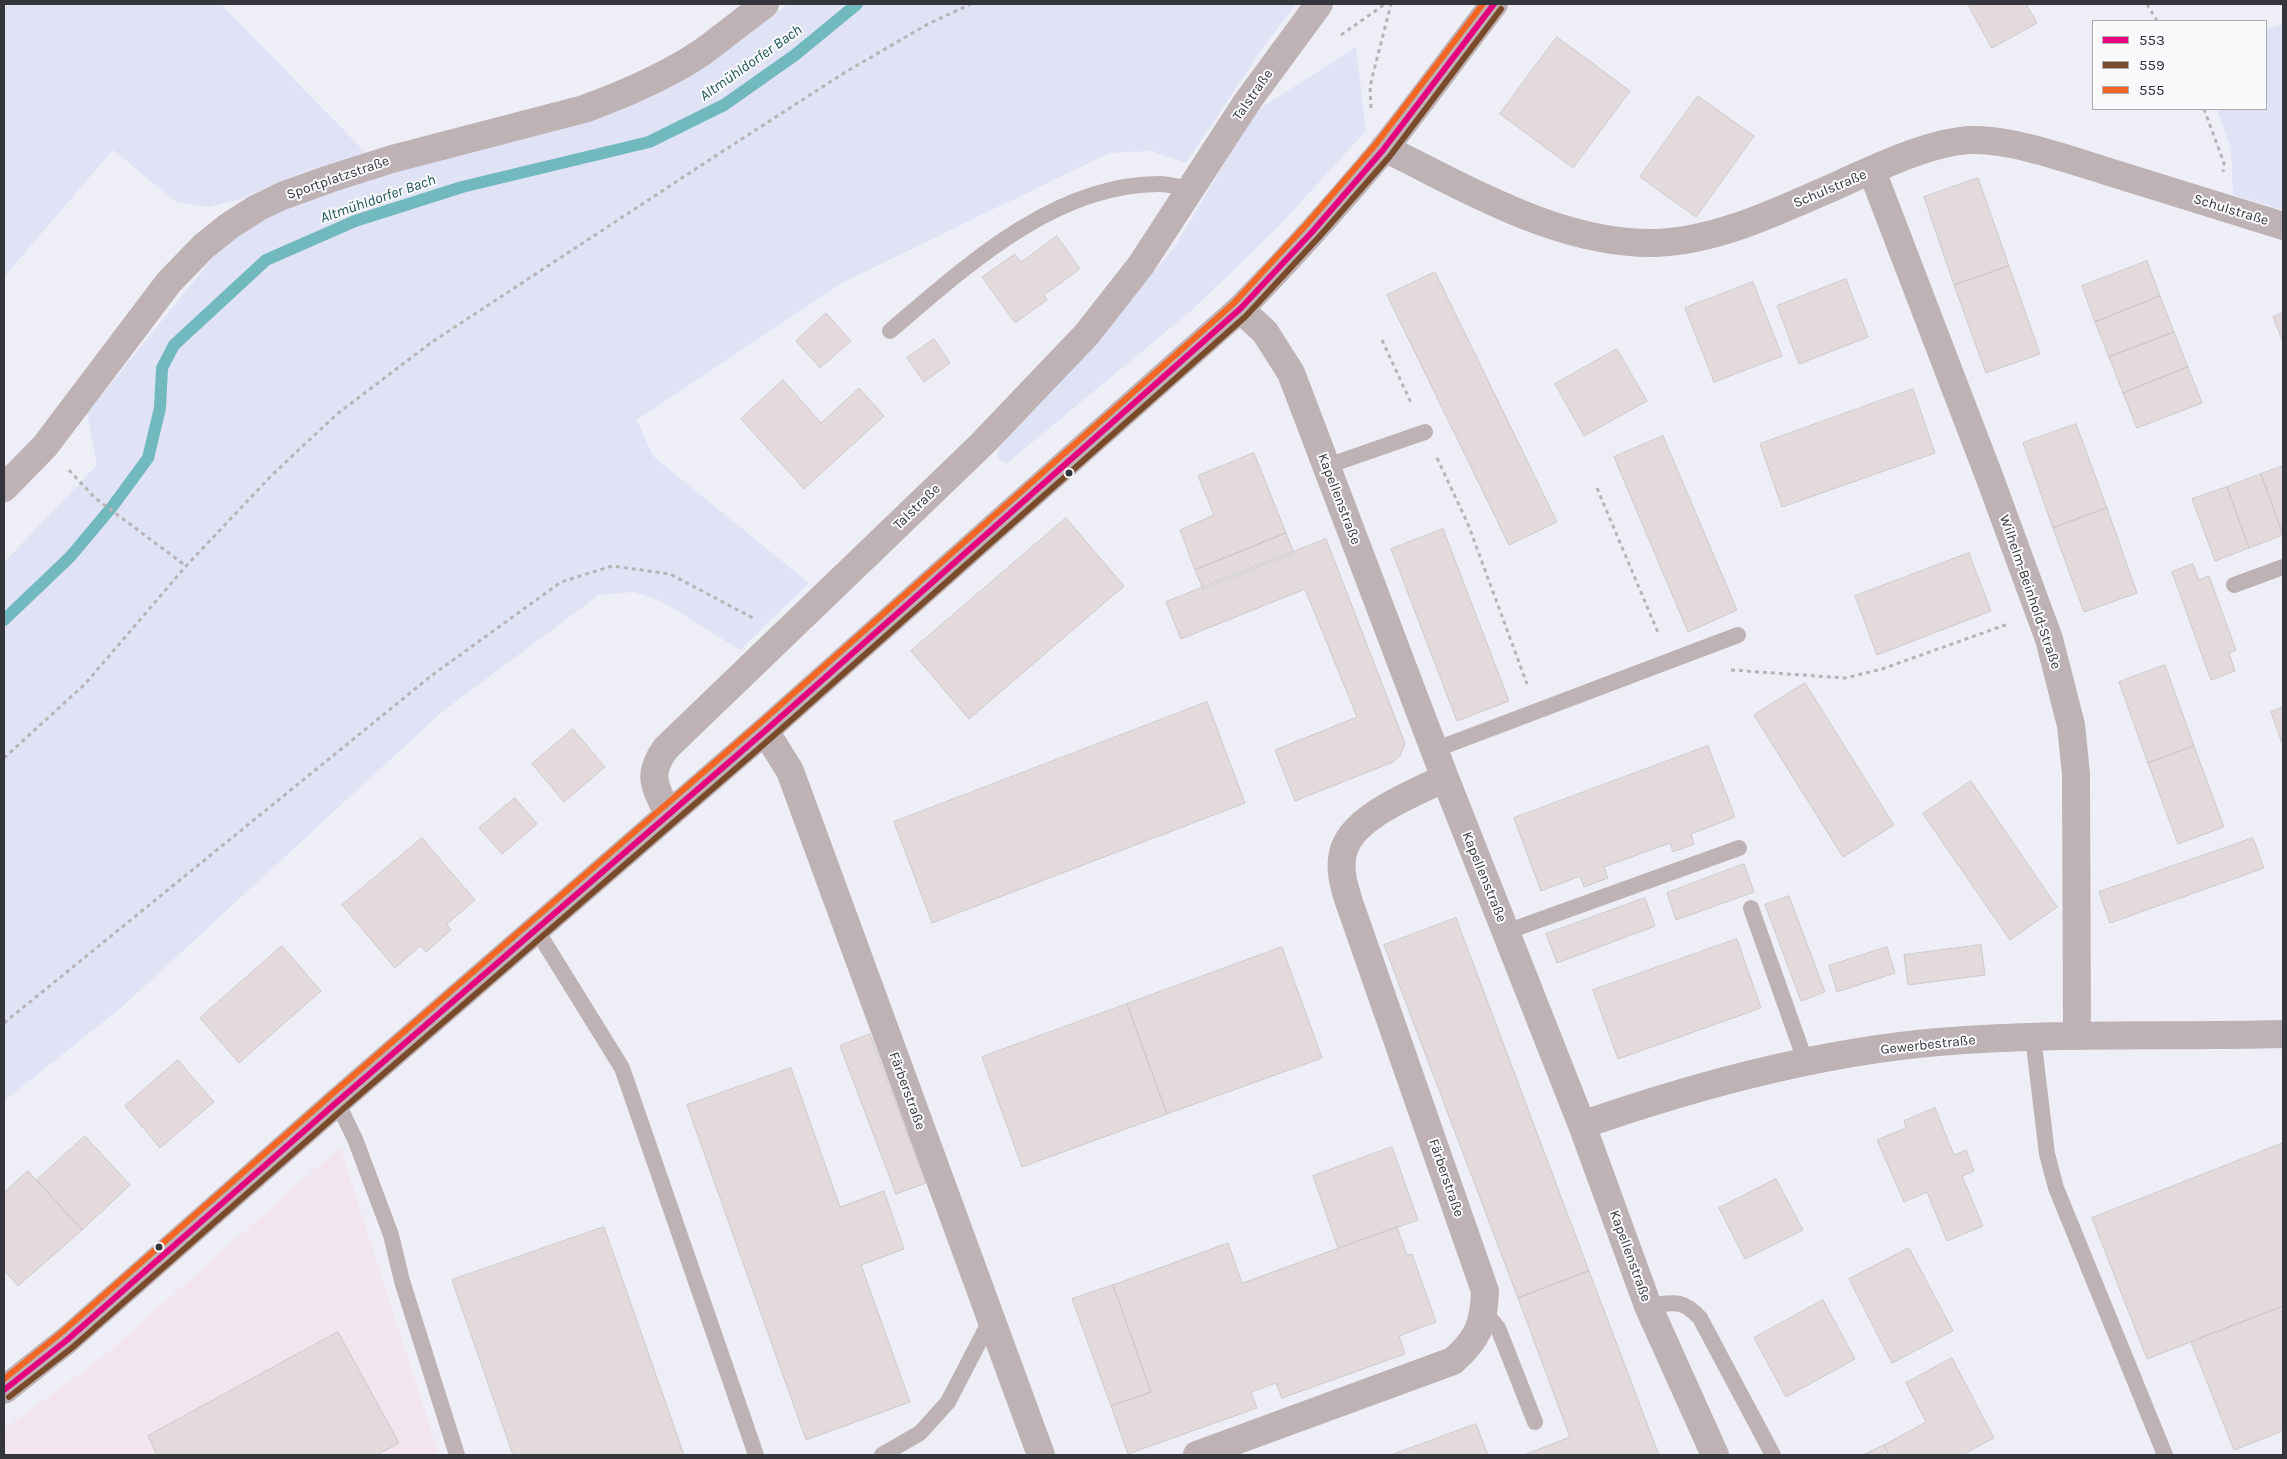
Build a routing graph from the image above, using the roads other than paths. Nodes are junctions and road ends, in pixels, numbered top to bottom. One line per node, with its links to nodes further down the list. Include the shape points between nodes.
1 (765, 4): 12 (street, Sportplatzstraße, via 686,62 642,87 584,109 329,178 256,208 204,246 169,282 45,446)
2 (1318, 4): 6 (street, Talstraße)
3 (1494, 4): 4 (street)
4 (1384, 148): 5 (street, Schulstraße, via 1553,226 1604,239 1656,243 1751,222); 8 (street, via 1296,251)
5 (1872, 171): 7 (street, Schulstraße, via 1909,155 1950,143 1993,141 2051,153); 25 (street, Wilhelm-Beinhold-Straße, via 2049,639 2071,725 2075,764)
6 (1189, 189): 9 (lane, via 1161,184 1125,186 1094,194 1051,212 977,257); 19 (street, Talstraße, via 1141,265 1087,334 982,444 666,748 654,772 656,787)
7 (2283, 226)
8 (1240, 309): 11 (street, Kapellenstraße, via 1265,332 1292,373); 16 (street)
9 (890, 331)
10 (1425, 432): 11 (lane)
11 (1327, 466): 17 (street, Kapellenstraße)
12 (4, 488)
13 (2283, 567): 14 (lane)
14 (2234, 585)
15 (1738, 635): 17 (lane)
16 (765, 731): 19 (street); 32 (street, Färberstraße, via 790,771)
17 (1434, 750): 18 (street, Kapellenstraße)
18 (1445, 778): 23 (street, Kapellenstraße); 31 (street, Färberstraße, via 1397,801 1367,820 1350,838 1343,852 1341,867 1349,902 1485,1291)
19 (668, 814): 22 (street)
20 (1739, 848): 23 (lane)
21 (1751, 908): 27 (lane)
22 (536, 929): 28 (street); 36 (lane, via 622,1068)
23 (1506, 932): 29 (street, Kapellenstraße)
24 (2283, 1034): 25 (street, Gewerbestraße, via 2192,1037)
25 (2077, 1035): 26 (street, Gewerbestraße)
26 (2033, 1037): 27 (street, Gewerbestraße, via 1939,1042); 42 (lane, via 2047,1154 2056,1188)
27 (1806, 1063): 29 (street, Gewerbestraße, via 1737,1078)
28 (337, 1102): 33 (street, via 68,1340); 35 (lane, via 355,1139 391,1235 402,1281)
29 (1582, 1125): 30 (street, Kapellenstraße)
30 (1648, 1306): 40 (street, Kapellenstraße); 41 (lane, via 1679,1302 1690,1307 1700,1318)
31 (1484, 1311): 34 (lane, via 1498,1328); 39 (street, Färberstraße, via 1479,1332 1454,1361)
32 (990, 1321): 37 (lane, via 948,1402 920,1433); 38 (street, Färberstraße)
33 (4, 1390)
34 (1535, 1422)
35 (457, 1455)
36 (756, 1455)
37 (882, 1455)
38 (1041, 1455)
39 (1197, 1455)
40 (1715, 1455)
41 (1773, 1455)
42 (2165, 1455)

